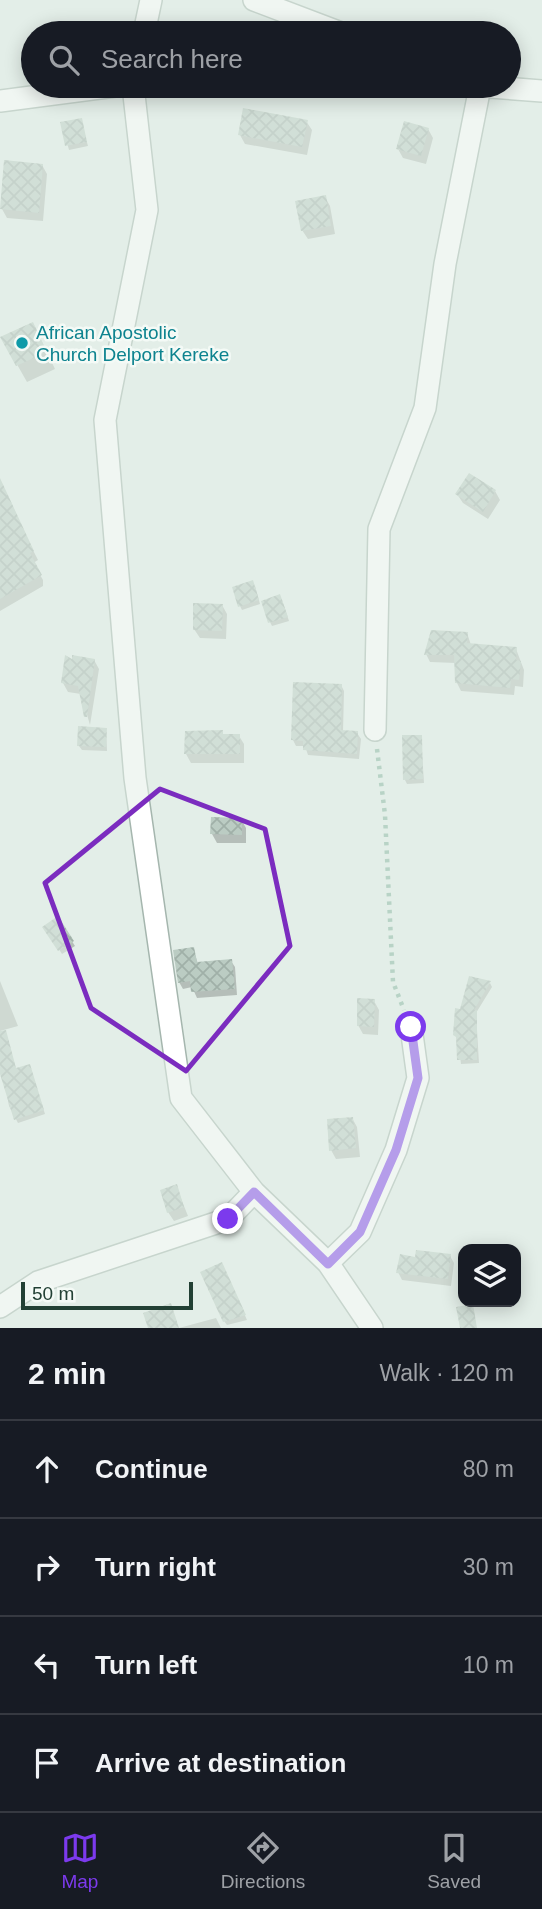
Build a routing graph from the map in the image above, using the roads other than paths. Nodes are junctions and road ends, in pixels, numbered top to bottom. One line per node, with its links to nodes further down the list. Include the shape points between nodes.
1 (151, 0): 3 (street)
2 (254, 0): 4 (street)
3 (147, 21)
4 (309, 21)
5 (521, 89): 6 (street)
6 (542, 91)
7 (23, 98): 10 (street)
8 (134, 98): 13 (street, via 147,210 105,420 135,778 181,1098)
9 (476, 98): 11 (street, via 445,264 425,408 379,529)
10 (0, 101)
11 (375, 730)
12 (411, 1027): 14 (street, via 418,1078 396,1150 360,1232)
13 (254, 1192): 14 (street); 15 (street, via 228,1219 38,1282)
14 (328, 1264): 16 (street)
15 (0, 1307)
16 (372, 1328)

